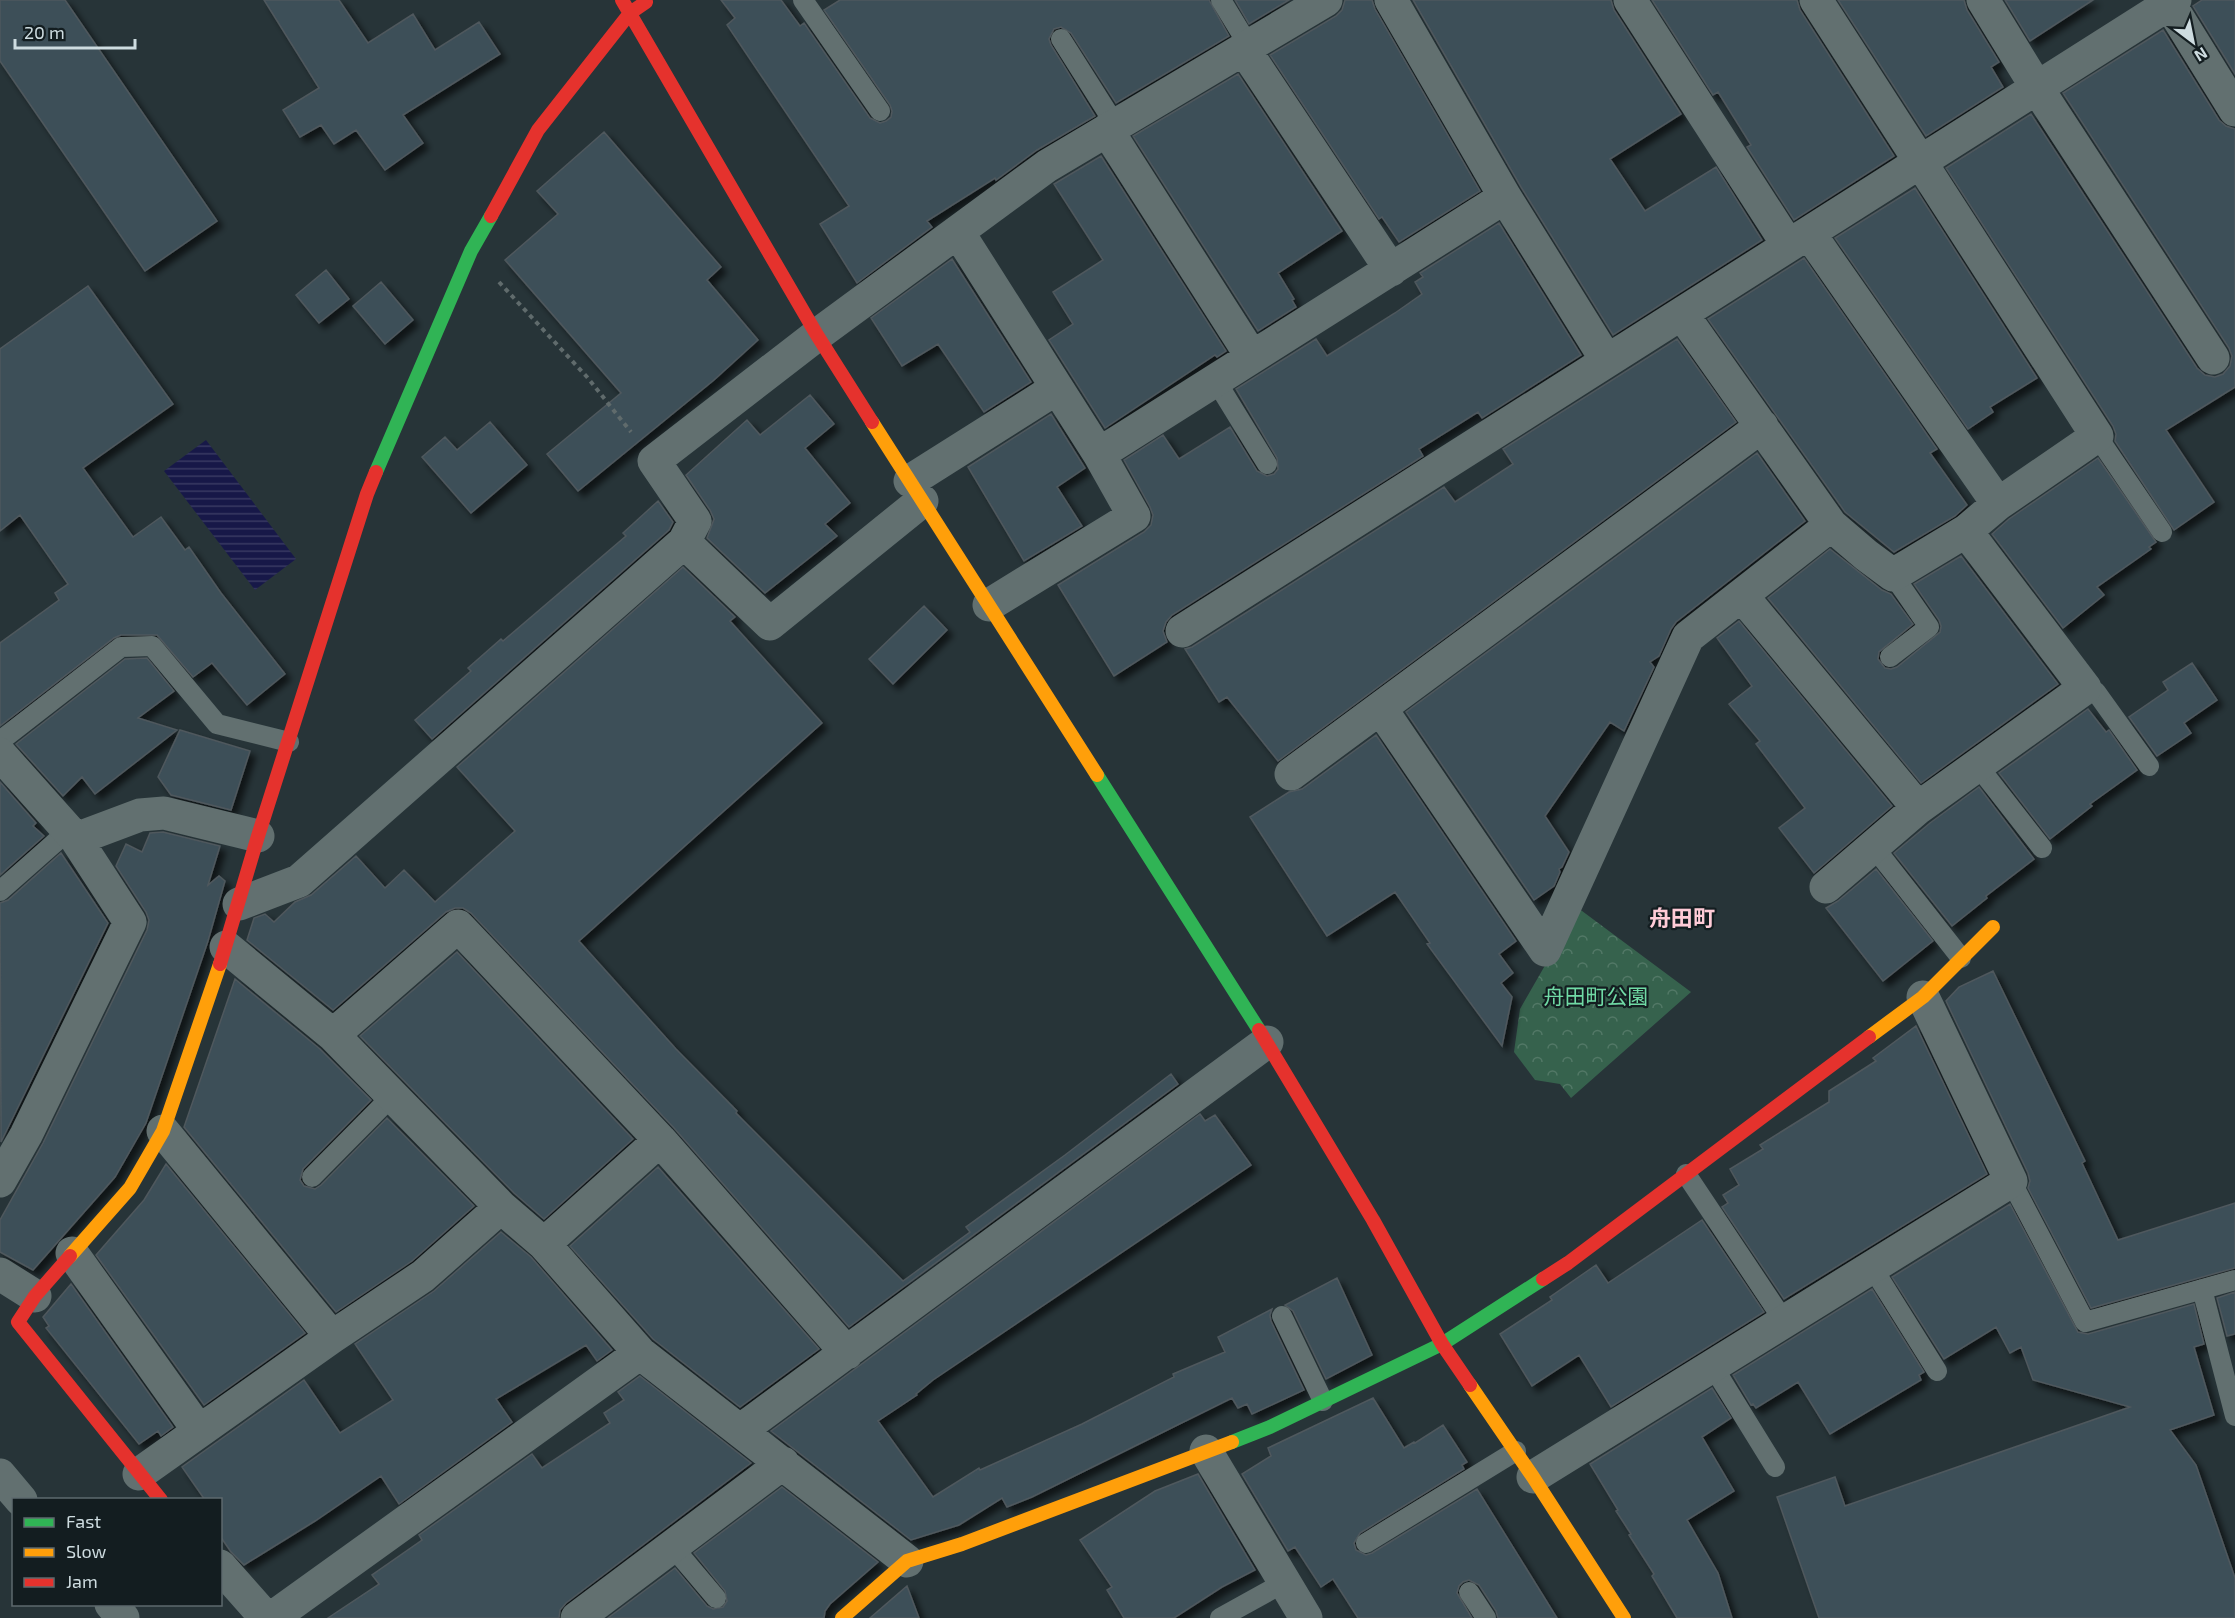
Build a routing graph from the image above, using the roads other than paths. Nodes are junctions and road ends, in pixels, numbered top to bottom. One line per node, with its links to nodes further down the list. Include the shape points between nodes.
1 (622, 0): 11 (street)
2 (648, 0): 11 (street)
3 (803, 0): 16 (lane)
4 (1221, 0): 13 (lane)
5 (1326, 0): 13 (street)
6 (1391, 0): 19 (street)
7 (1630, 0): 21 (street)
8 (1816, 0): 18 (street)
9 (1983, 0): 14 (street)
10 (2170, 1): 14 (street); 15 (street)
11 (630, 13): 24 (street); 48 (street, via 538,130 471,251 367,494)
12 (1061, 39): 17 (lane)
13 (1247, 48): 17 (street); 22 (street)
14 (2037, 88): 18 (street); 26 (street)
15 (2235, 110)
16 (880, 111)
17 (1112, 128): 20 (street, via 1047,166); 25 (street)
18 (1920, 162): 21 (street); 31 (street)
19 (1505, 197): 22 (street); 27 (street)
20 (958, 232): 24 (street); 29 (street)
21 (1799, 239): 23 (street); 35 (street)
22 (1390, 270): 25 (street)
23 (1682, 314): 27 (street); 30 (street)
24 (817, 335): 34 (street); 39 (street, via 654,461 695,521)
25 (1252, 357): 28 (street)
26 (2213, 358)
27 (1607, 361): 43 (street)
28 (1216, 381): 32 (street); 33 (lane)
29 (1057, 388): 32 (street); 34 (street)
30 (1762, 426): 36 (street); 46 (street)
31 (2097, 436): 35 (street); 38 (lane)
32 (1100, 454): 42 (street, via 1134,516)
33 (1267, 464)
34 (916, 491): 39 (street, via 770,624); 42 (street)
35 (1998, 504): 37 (street)
36 (1831, 525): 40 (street); 41 (street)
37 (1966, 531): 40 (street); 45 (street)
38 (2162, 532)
39 (684, 542): 60 (street, via 299,881)
40 (1893, 575): 44 (lane, via 1929,627)
41 (1742, 596): 46 (street, via 1688,637 1545,950); 53 (street)
42 (988, 605): 66 (street)
43 (1182, 631)
44 (1890, 657)
45 (2085, 688): 50 (street); 51 (lane, via 2096,692)
46 (1380, 709): 52 (street)
47 (0, 741): 48 (lane, via 121,647 152,646 217,724)
48 (289, 742): 55 (street)
49 (0, 754): 54 (street)
50 (1978, 766): 53 (street); 57 (lane)
51 (2149, 766)
52 (1291, 774)
53 (1918, 808): 56 (street)
54 (72, 835): 55 (street, via 140,815 164,813); 59 (lane); 72 (street, via 130,922)
55 (258, 836): 60 (street)
56 (1874, 846): 58 (street); 63 (lane)
57 (2042, 848)
58 (1826, 887)
59 (0, 891)
60 (239, 904): 62 (street)
61 (1993, 927): 63 (street)
62 (226, 946): 65 (street); 68 (street)
63 (1961, 958): 64 (street)
64 (1923, 997): 70 (street); 73 (street)
65 (333, 1035): 67 (street); 69 (street, via 458,926)
66 (1267, 1042): 85 (street); 87 (street)
67 (392, 1096): 71 (lane); 74 (street)
68 (163, 1131): 76 (street, via 130,1188); 84 (street)
69 (660, 1140): 75 (street); 87 (street)
70 (1686, 1174): 83 (lane); 85 (street, via 1568,1263)
71 (312, 1177)
72 (0, 1181)
73 (2011, 1181): 77 (street); 80 (lane, via 2085,1322)
74 (501, 1207): 75 (street); 84 (street, via 423,1276)
75 (544, 1244): 86 (street)
76 (72, 1253): 81 (street); 93 (street)
77 (1872, 1267): 83 (street); 89 (lane)
78 (0, 1274): 81 (street)
79 (2235, 1280): 80 (lane)
80 (2202, 1289): 91 (lane)
81 (35, 1296): 98 (street, via 18,1322)
82 (1282, 1316): 90 (lane)
83 (1784, 1321): 88 (street)
84 (332, 1337): 93 (street)
85 (1443, 1344): 90 (street); 96 (street)
86 (640, 1353): 92 (street); 112 (street)
87 (847, 1353): 92 (street)
88 (1712, 1365): 96 (street); 97 (lane)
89 (1937, 1371)
90 (1323, 1401): 94 (street, via 1270,1427)
91 (2235, 1416)
92 (741, 1430): 95 (street)
93 (199, 1431): 98 (street)
94 (1206, 1451): 104 (street, via 962,1544); 106 (street)
95 (783, 1463): 103 (street); 104 (street)
96 (1524, 1464): 102 (lane); 118 (street)
97 (1775, 1467)
98 (139, 1474): 101 (street)
99 (0, 1475): 100 (street)
100 (19, 1498)
101 (159, 1498)
102 (1366, 1543)
103 (672, 1546): 108 (lane); 113 (street)
104 (907, 1561): 114 (street)
105 (222, 1568): 111 (street)
106 (1285, 1582): 115 (lane); 116 (street)
107 (1469, 1592): 117 (lane)
108 (716, 1598)
109 (112, 1606): 110 (street)
110 (123, 1618)
111 (266, 1618)
112 (272, 1618)
113 (577, 1618)
114 (842, 1618)
115 (1220, 1618)
116 (1306, 1618)
117 (1486, 1618)
118 (1624, 1618)

